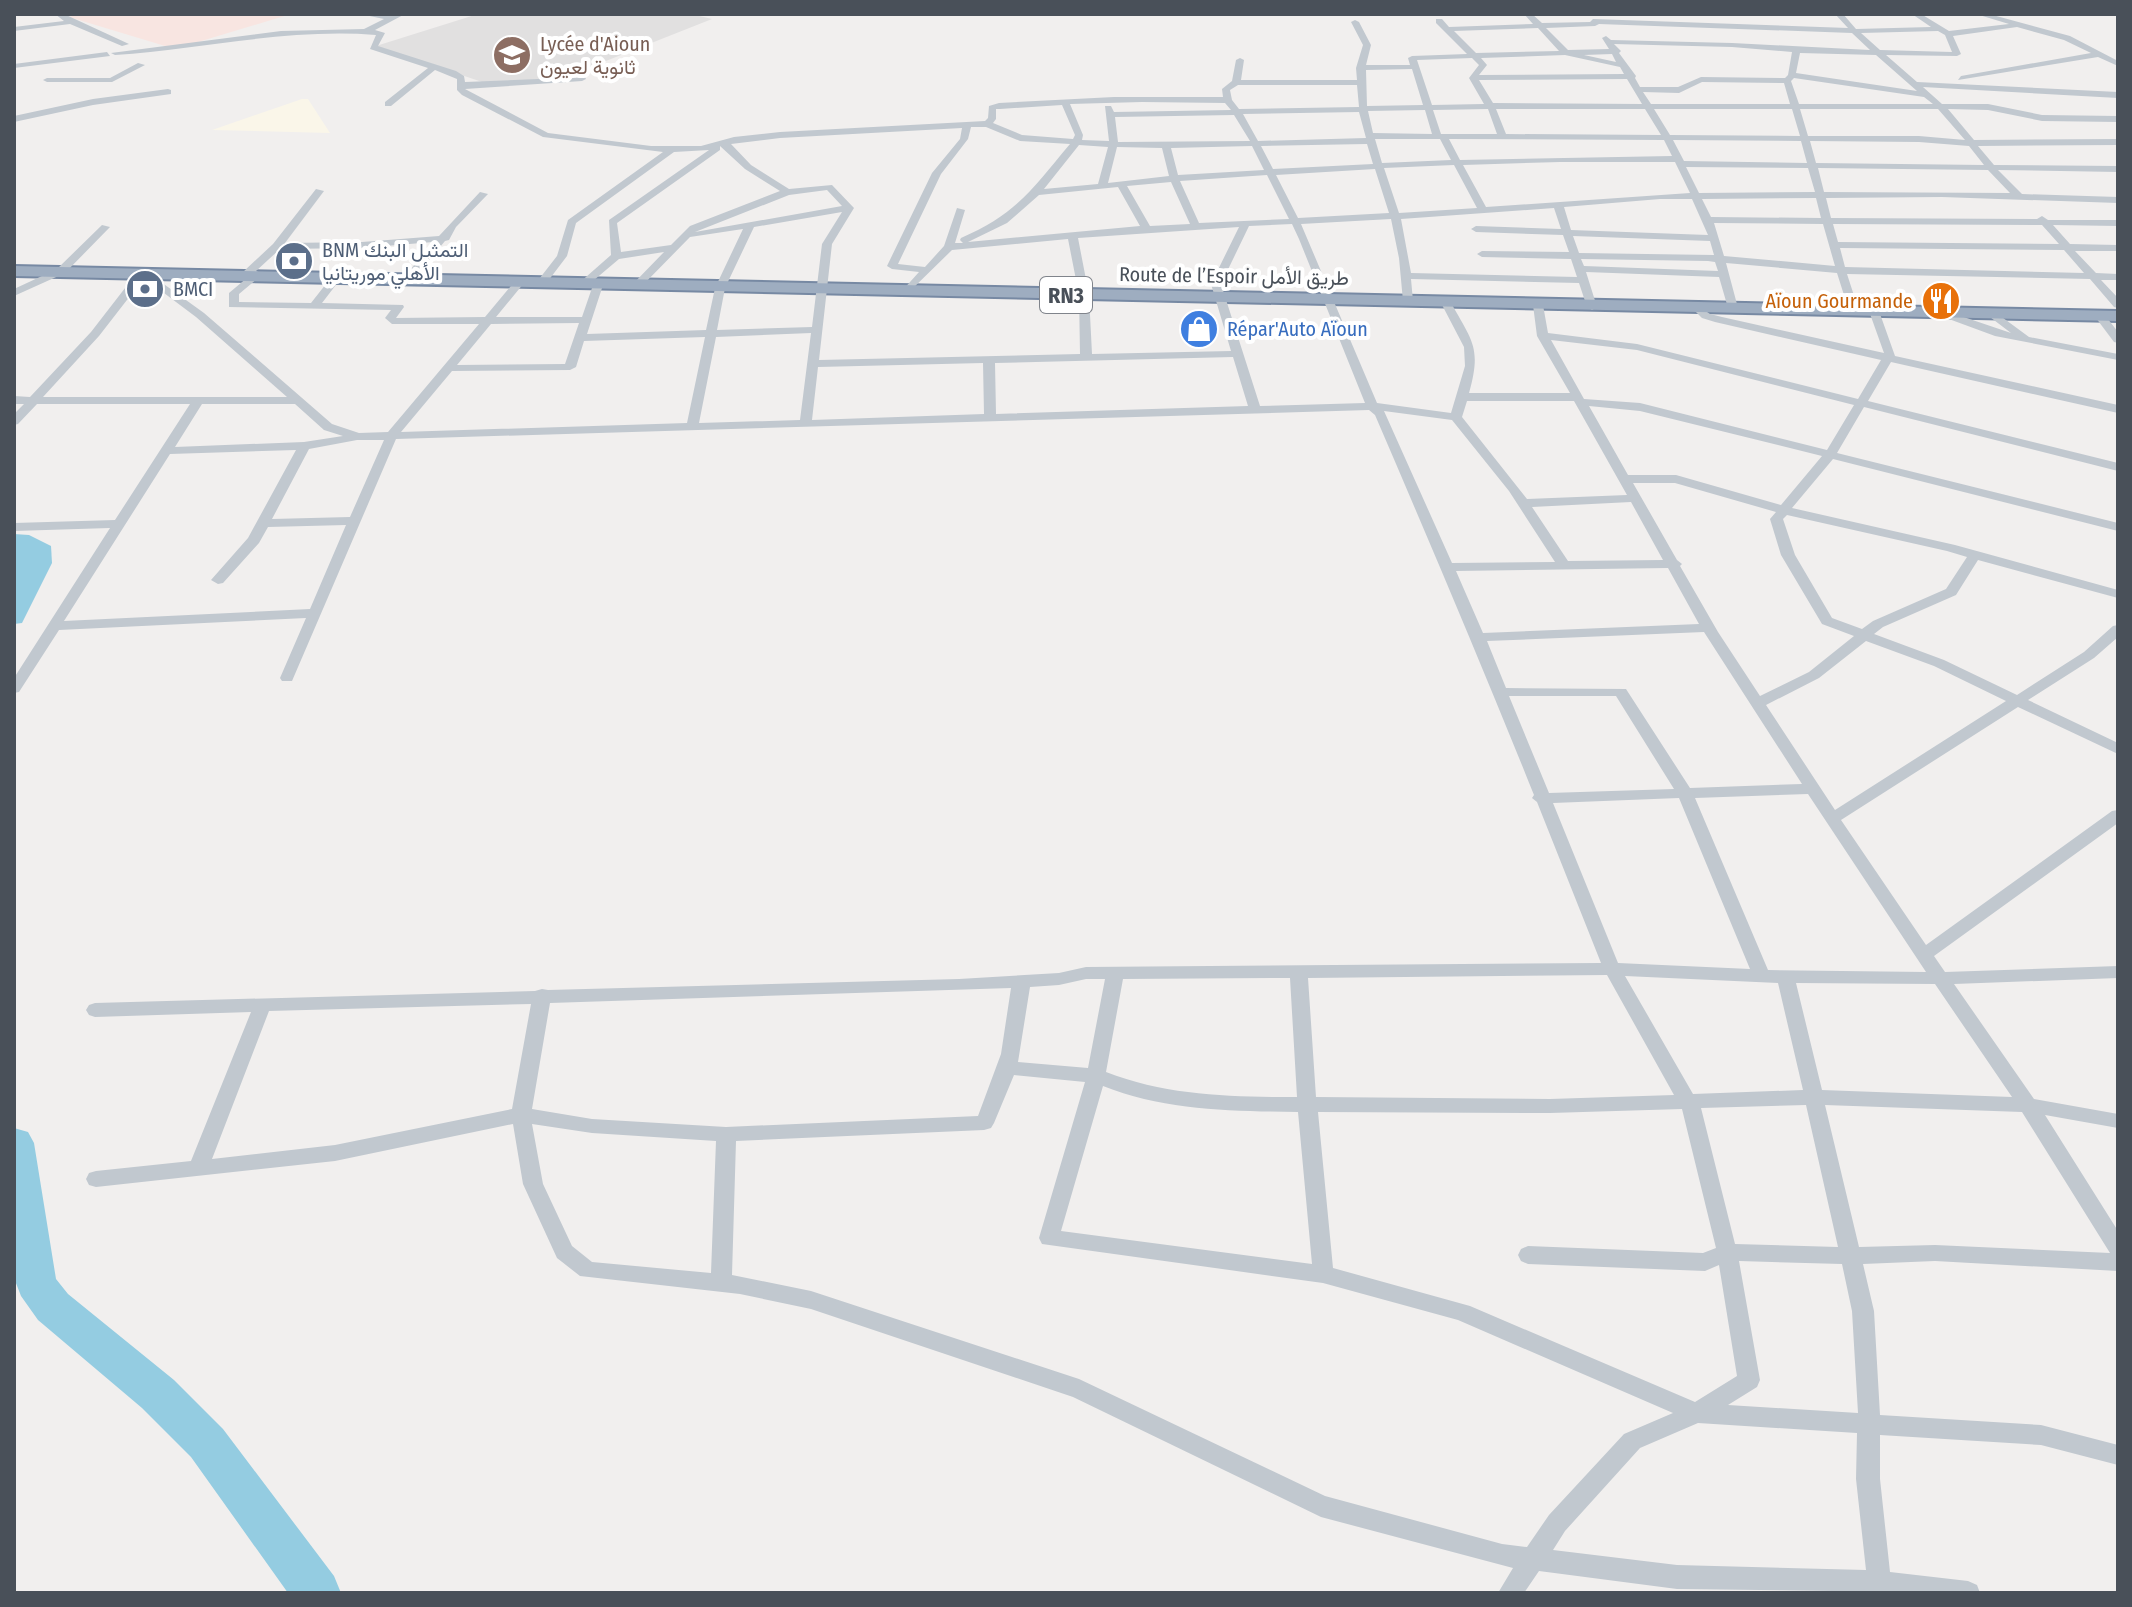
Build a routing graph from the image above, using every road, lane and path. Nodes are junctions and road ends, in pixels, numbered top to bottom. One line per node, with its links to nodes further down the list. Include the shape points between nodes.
1 (59, 14): 13 (street)
2 (364, 14): 9 (street)
3 (401, 14): 9 (street)
4 (1528, 14): 14 (street)
5 (1839, 14): 21 (street)
6 (1916, 14): 22 (street)
7 (1980, 14): 15 (street)
8 (1768, 15): 16 (street)
9 (391, 18): 20 (street)
10 (1593, 20): 14 (street); 16 (street); 25 (street)
11 (1439, 21): 19 (street)
12 (1355, 22): 44 (street, via 1367,45)
13 (67, 23): 17 (street); 23 (street)
14 (1536, 25): 19 (street); 31 (street)
15 (2024, 25): 22 (street); 34 (street)
16 (1776, 26): 21 (street); 28 (street)
17 (24, 28): 18 (street); 24 (street)
18 (14, 29)
19 (1448, 29): 36 (street)
20 (367, 31): 29 (street, via 289,33); 42 (street, via 382,35 373,47)
21 (1853, 31): 22 (street); 33 (street)
22 (1944, 31): 33 (street, via 1957,54)
23 (112, 36): 26 (street); 27 (street)
24 (14, 39)
25 (1609, 42): 28 (street); 30 (street)
26 (127, 44): 27 (street); 29 (street); 32 (street, via 126,50)
27 (97, 48): 32 (street, via 95,52); 35 (street)
28 (1794, 50): 33 (street); 47 (street)
29 (165, 51): 32 (street)
30 (1617, 51): 31 (street); 41 (street)
31 (1566, 53): 36 (street); 41 (street)
32 (111, 54): 35 (street)
33 (1878, 54): 52 (street)
34 (2102, 54): 38 (street); 55 (street, via 1960,78)
35 (74, 56): 40 (street); 49 (street, via 46,81)
36 (1476, 56): 43 (street, via 1412,58); 46 (street, via 1483,65)
37 (1240, 60): 50 (street)
38 (2118, 64)
39 (141, 65): 49 (street, via 119,78)
40 (14, 66)
41 (1625, 66): 45 (street)
42 (434, 67): 53 (street, via 461,78); 63 (street)
43 (1414, 67): 44 (street); 68 (street)
44 (1360, 68): 51 (street)
45 (1632, 76): 46 (street); 57 (street)
46 (1473, 78): 66 (street)
47 (1790, 78): 54 (street); 57 (street, via 1701,79 1679,90); 69 (street)
48 (582, 79): 53 (street)
49 (95, 80): 56 (street)
50 (1236, 82): 51 (street); 62 (street, via 1226,89)
51 (1359, 83): 72 (street)
52 (1916, 84): 55 (street); 59 (street)
53 (461, 85): 91 (street, via 479,103 546,135)
54 (1845, 85): 59 (street); 70 (street)
55 (1968, 85): 60 (street); 67 (street)
56 (82, 89)
57 (1639, 89): 65 (street)
58 (168, 92): 75 (street)
59 (1924, 94): 71 (street)
60 (2118, 95)
61 (1104, 99): 62 (street); 64 (street); 74 (street)
62 (1228, 100): 73 (street)
63 (388, 104)
64 (1066, 104): 77 (street, via 999,106 992,108); 84 (street)
65 (1649, 105): 66 (street); 69 (street); 79 (street)
66 (1491, 106): 68 (street); 81 (street)
67 (1988, 107): 71 (street); 76 (street, via 2042,118)
68 (1427, 108): 72 (street); 80 (street)
69 (1798, 108): 70 (street); 82 (street)
70 (1854, 108): 71 (street)
71 (1940, 108): 88 (street)
72 (1363, 109): 73 (street); 83 (street)
73 (1235, 111): 74 (street); 85 (street)
74 (1110, 115): 89 (street)
75 (14, 119)
76 (2118, 119)
77 (987, 124): 78 (street); 84 (street, via 1020,138)
78 (967, 125): 87 (street); 142 (street, via 892,266)
79 (1666, 136): 81 (street); 82 (street); 93 (street)
80 (1441, 137): 81 (street); 83 (street); 92 (street)
81 (1502, 137)
82 (1806, 138): 88 (street); 95 (street)
83 (1371, 139): 85 (street); 94 (street)
84 (1077, 141): 89 (street); 104 (street)
85 (1252, 142): 90 (street); 98 (street)
86 (2118, 142): 88 (street)
87 (725, 143): 91 (street); 103 (street, via 748,167); 140 (street, via 612,222)
88 (1971, 143): 96 (street)
89 (1116, 144): 90 (street); 101 (street)
90 (1166, 145): 99 (street)
91 (671, 150): 158 (street, via 571,222 562,256)
92 (1457, 162): 93 (street); 94 (street); 113 (street)
93 (1679, 162): 95 (street); 107 (street)
94 (1378, 166): 98 (street); 115 (street)
95 (1814, 166): 96 (street); 106 (street)
96 (1990, 167): 97 (street); 108 (street)
97 (2118, 169)
98 (1271, 173): 99 (street); 118 (street)
99 (1174, 179): 100 (street); 124 (street)
100 (1121, 185): 101 (street); 125 (street)
101 (1101, 188): 104 (street)
102 (319, 191): 133 (street)
103 (787, 192): 111 (street, via 829,187); 129 (street)
104 (1038, 192): 134 (street, via 1008,222)
105 (483, 194): 130 (street, via 455,218)
106 (1818, 194): 107 (street); 108 (street); 116 (street)
107 (1696, 196): 110 (street); 117 (street)
108 (2022, 199): 109 (street); 119 (street)
109 (2118, 200)
110 (1558, 204): 113 (street); 127 (street)
111 (849, 208): 121 (street); 162 (street, via 827,244)
112 (960, 210): 134 (street)
113 (1483, 210): 114 (street)
114 (1471, 211): 115 (street); 126 (street)
115 (1395, 215): 118 (street); 150 (street)
116 (1826, 219): 117 (street); 119 (street); 132 (street)
117 (1707, 220): 131 (street)
118 (1296, 222): 122 (street); 167 (street)
119 (2045, 222): 120 (street); 136 (street)
120 (2118, 223)
121 (750, 225): 129 (street); 161 (street)
122 (1245, 225): 124 (street); 166 (street, via 1222,266)
123 (105, 227): 145 (street)
124 (1196, 227): 125 (street)
125 (1147, 229): 128 (street)
126 (1476, 229): 127 (street); 138 (street)
127 (1566, 230): 131 (street); 139 (street)
128 (1072, 235): 134 (street); 165 (street)
129 (684, 236): 135 (street)
130 (445, 238): 133 (street); 156 (street)
131 (1714, 238): 141 (street)
132 (1833, 245): 136 (street); 143 (street)
133 (277, 246): 147 (street)
134 (949, 247): 142 (street)
135 (671, 248): 140 (street); 160 (street)
136 (2068, 248): 137 (street); 152 (street)
137 (2118, 248)
138 (1482, 254): 139 (street); 155 (street)
139 (1576, 255): 141 (street); 148 (street)
140 (616, 256): 159 (street)
141 (1721, 259): 143 (street); 149 (street)
142 (927, 270): 163 (street)
143 (1839, 270): 152 (street); 178 (street)
144 (14, 271): 145 (highway, Route de l’Espoir طريق الأمل / RN3)
145 (61, 271): 146 (highway, Route de l’Espoir طريق الأمل / RN3); 164 (street)
146 (145, 272): 147 (highway, Route de l’Espoir طريق الأمل / RN3); 185 (street); 201 (street)
147 (252, 274): 151 (highway, Route de l’Espoir طريق الأمل / RN3); 171 (street, via 234,293)
148 (1581, 274): 149 (street); 155 (street); 175 (street)
149 (1724, 274): 177 (street)
150 (1406, 276): 154 (street); 168 (street)
151 (337, 277): 156 (highway, Route de l’Espoir طريق الأمل / RN3); 172 (street)
152 (2096, 277): 153 (street); 174 (street)
153 (2118, 277)
154 (1466, 278): 155 (street); 170 (street)
155 (1488, 278)
156 (407, 280): 157 (highway, Route de l’Espoir طريق الأمل / RN3)
157 (519, 283): 158 (highway, Route de l’Espoir طريق الأمل / RN3); 184 (street)
158 (541, 283): 159 (highway, Route de l’Espoir طريق الأمل / RN3)
159 (590, 285): 160 (highway, Route de l’Espoir طريق الأمل / RN3); 183 (street)
160 (636, 286): 161 (highway, Route de l’Espoir طريق الأمل / RN3)
161 (720, 288): 162 (highway, Route de l’Espoir طريق الأمل / RN3); 187 (street)
162 (822, 290): 163 (highway, Route de l’Espoir طريق الأمل / RN3); 186 (street)
163 (906, 292): 165 (highway, Route de l’Espoir طريق الأمل / RN3)
164 (14, 293)
165 (1084, 295): 166 (highway, Route de l’Espoir طريق الأمل / RN3); 193 (street)
166 (1217, 297): 167 (highway, Route de l’Espoir طريق الأمل / RN3); 192 (street)
167 (1327, 300): 168 (highway, Route de l’Espoir طريق الأمل / RN3); 206 (street)
168 (1408, 301): 169 (highway, Route de l’Espoir طريق الأمل / RN3)
169 (1445, 301): 170 (highway, Route de l’Espoir طريق الأمل / RN3); 199 (street, via 1470,347 1471,366)
170 (1469, 302): 173 (highway, Route de l’Espoir طريق الأمل / RN3)
171 (233, 305): 172 (street); 185 (street)
172 (315, 305): 184 (street, via 399,307 392,321)
173 (1538, 305): 175 (highway, Route de l’Espoir طريق الأمل / RN3); 188 (street)
174 (2118, 305)
175 (1592, 307): 176 (highway, Route de l’Espoir طريق الأمل / RN3)
176 (1697, 308): 177 (highway, Route de l’Espoir طريق الأمل / RN3); 194 (street, via 1719,320)
177 (1733, 308): 178 (highway, Route de l’Espoir طريق الأمل / RN3)
178 (1854, 311): 179 (highway, Route de l’Espoir طريق الأمل / RN3)
179 (1874, 311): 180 (highway, Route de l’Espoir طريق الأمل / RN3); 194 (street)
180 (1942, 313): 181 (highway, Route de l’Espoir طريق الأمل / RN3); 191 (street)
181 (1991, 314): 182 (highway, Route de l’Espoir طريق الأمل / RN3); 191 (street)
182 (2109, 316): 190 (street)
183 (587, 320): 184 (street); 189 (street)
184 (487, 321): 198 (street)
185 (219, 330): 204 (street)
186 (815, 330): 187 (street); 197 (street)
187 (709, 334): 189 (street); 213 (street)
188 (1543, 336): 202 (street); 205 (street, via 1637,347)
189 (580, 338): 198 (street, via 570,367)
190 (2118, 340)
191 (2028, 341): 195 (street)
192 (1238, 354): 193 (street); 207 (street)
193 (1086, 357): 196 (street)
194 (1888, 357): 205 (street); 208 (street)
195 (2118, 357)
196 (989, 360): 197 (street); 209 (street)
197 (812, 364): 212 (street)
198 (447, 368): 215 (street)
199 (1460, 397): 202 (street); 210 (street)
200 (14, 400): 201 (street)
201 (33, 400): 203 (street); 211 (street)
202 (1579, 400): 218 (street, via 1640,407); 220 (street)
203 (198, 401): 204 (street); 217 (street)
204 (301, 401): 214 (street, via 328,427)
205 (1859, 405): 218 (street); 219 (street)
206 (1372, 406): 207 (street); 210 (street); 232 (street)
207 (1255, 409): 209 (street)
208 (2118, 409)
209 (990, 416): 212 (street)
210 (1456, 417): 222 (street)
211 (14, 421)
212 (806, 422): 213 (street)
213 (692, 427): 215 (street)
214 (358, 437): 215 (street); 216 (street)
215 (391, 437): 224 (street)
216 (304, 446): 217 (street); 225 (street)
217 (164, 451): 226 (street)
218 (1830, 455): 223 (street); 228 (street)
219 (2118, 467)
220 (1625, 479): 221 (street); 223 (street, via 1676,479)
221 (1637, 498): 222 (street); 230 (street)
222 (1525, 503): 231 (street)
223 (1784, 510): 229 (street); 240 (street, via 1776,519 1779,532 1827,621)
224 (353, 521): 225 (street); 235 (street)
225 (265, 523): 233 (street)
226 (119, 524): 227 (street); 236 (street)
227 (14, 527)
228 (2118, 527)
229 (1973, 557): 234 (street); 240 (street, via 1951,592 1878,624)
230 (1675, 564): 231 (street); 237 (street)
231 (1564, 565): 232 (street)
232 (1448, 567): 239 (street)
233 (218, 580)
234 (2118, 594)
235 (315, 613): 236 (street); 241 (street)
236 (55, 626): 242 (street)
237 (1709, 628): 239 (street); 245 (street)
238 (2118, 629): 244 (street, via 2089,655)
239 (1478, 637): 243 (street)
240 (1862, 637): 244 (street, via 1939,663); 245 (street, via 1814,675)
241 (287, 678)
242 (14, 689)
243 (1498, 692): 248 (street, via 1621,692); 249 (street)
244 (2018, 700): 246 (street); 251 (street)
245 (1757, 703): 247 (street)
246 (2118, 749)
247 (1813, 789): 248 (street); 251 (street)
248 (1685, 793): 249 (street); 257 (street)
249 (1540, 798): 253 (street)
250 (2118, 815): 252 (street)
251 (1832, 819): 252 (street)
252 (1924, 955): 259 (street)
253 (1612, 969): 254 (street); 257 (street); 267 (street)
254 (1299, 971): 256 (street); 268 (street)
255 (2118, 972): 259 (street)
256 (1115, 973): 260 (street); 265 (street)
257 (1761, 975): 258 (street)
258 (1786, 977): 259 (street); 266 (street)
259 (1940, 978): 269 (street)
260 (1021, 981): 261 (street); 264 (street, via 1017,1036)
261 (542, 995): 262 (street); 270 (street)
262 (263, 1004): 263 (street); 273 (street)
263 (95, 1010)
264 (1008, 1068): 265 (street); 272 (street, via 984,1123)
265 (1096, 1076): 268 (street, via 1175,1099); 280 (street, via 1049,1238)
266 (1815, 1097): 267 (street); 269 (street); 278 (street)
267 (1687, 1102): 268 (street); 276 (street)
268 (1305, 1105): 280 (street)
269 (2028, 1105): 271 (street); 275 (street)
270 (521, 1115): 272 (street, via 592,1126); 273 (street, via 335,1153); 281 (street, via 533,1184 564,1252 587,1270)
271 (2118, 1121)
272 (726, 1134): 281 (street)
273 (198, 1168): 274 (street)
274 (96, 1179)
275 (2118, 1248)
276 (1727, 1252): 277 (street, via 1705,1262); 278 (street); 282 (street, via 1749,1380)
277 (1528, 1255)
278 (1851, 1256): 279 (street, via 1935,1253); 283 (street, via 1863,1311)
279 (2118, 1262)
280 (1323, 1274): 282 (street, via 1462,1312)
281 (721, 1283): 285 (street, via 811,1300 1079,1389 1321,1506)
282 (1697, 1413): 283 (street); 285 (street, via 1632,1441 1557,1523)
283 (1870, 1427): 284 (street, via 2041,1435); 286 (street, via 1868,1479)
284 (2118, 1455)
285 (1532, 1559): 287 (street); 288 (street)
286 (1879, 1582): 287 (street); 289 (street)
287 (1812, 1587)
288 (1510, 1593)
289 (1968, 1593)

